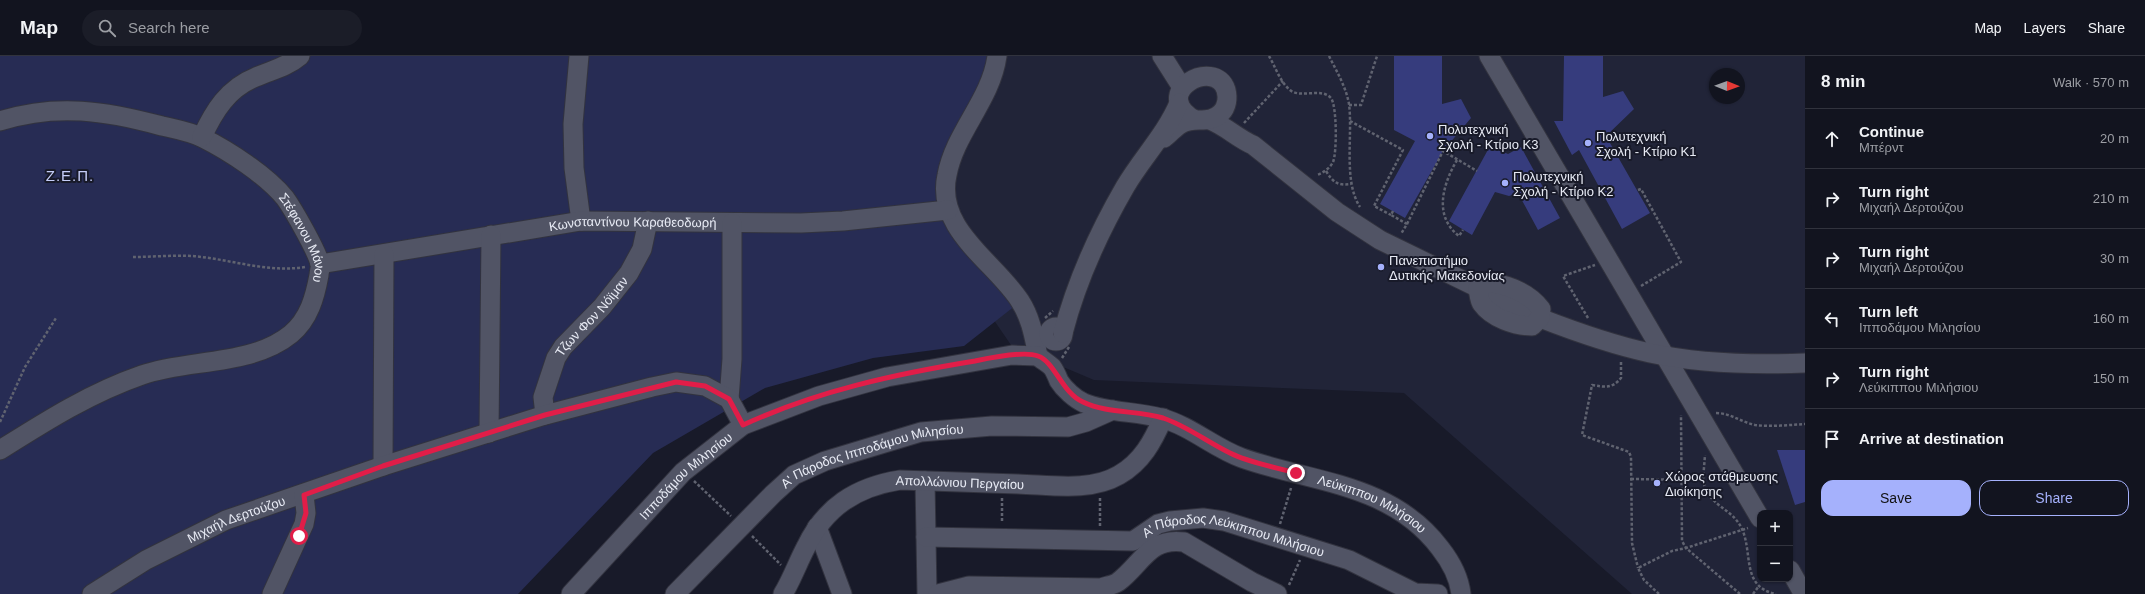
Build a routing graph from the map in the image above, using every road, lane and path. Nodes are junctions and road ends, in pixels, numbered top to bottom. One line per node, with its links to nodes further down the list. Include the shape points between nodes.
1 (300, 56): 19 (street, via 275,71 240,85 214,111)
2 (579, 56): 31 (street, via 573,132 574,168)
3 (997, 56): 27 (street, via 995,72 981,104 962,136 946,176)
4 (1162, 56): 12 (street)
5 (1172, 56): 10 (street, via 1186,68)
6 (1269, 56): 11 (path)
7 (1329, 56): 14 (path, via 1346,90)
8 (1377, 56): 14 (path, via 1361,105)
9 (1489, 56): 40 (street)
10 (1200, 73): 12 (street, via 1186,80); 13 (street, via 1208,73 1222,81 1226,92)
11 (1283, 81): 18 (path); 22 (path, via 1294,93 1324,94 1331,99 1334,109 1335,154)
12 (1180, 95): 15 (street, via 1183,110); 20 (street, via 1174,116)
13 (1226, 104): 15 (street, via 1217,117); 18 (street, via 1232,117)
14 (1349, 104): 17 (path)
15 (1202, 120): 18 (street, via 1224,126 1244,141); 20 (street, via 1181,124)
16 (0, 121): 19 (street, Στέφανου Μάνου, via 21,114 77,110 128,117)
17 (1350, 121): 25 (path); 30 (path, via 1404,150 1374,206)
18 (1245, 129): 45 (street, via 1326,204 1380,240 1540,318 1605,341)
19 (202, 137): 41 (street, Στέφανου Μάνου, via 249,167 284,198)
20 (1157, 143): 46 (street, via 1141,162 1125,188 1102,232 1071,305 1056,333)
21 (1457, 160): 23 (path); 34 (path, via 1443,151); 35 (path, via 1446,181 1443,208 1445,221 1452,230 1459,236)
22 (1326, 171): 24 (path); 25 (path, via 1333,182 1340,186)
23 (1477, 171)
24 (1314, 176)
25 (1351, 184): 29 (path, via 1355,200)
26 (1638, 190): 42 (path, via 1641,189 1681,262)
27 (948, 210): 33 (street, Κωνσταντίνου Καραθεοδωρή, via 843,222); 46 (street, via 964,237 1020,302 1031,324)
28 (1393, 211): 30 (path)
29 (1364, 212)
30 (1391, 215): 34 (path)
31 (581, 221): 32 (street, Κωνσταντίνου Καραθεοδωρή); 36 (street, Κωνσταντίνου Καραθεοδωρή)
32 (648, 221): 33 (street, Κωνσταντίνου Καραθεοδωρή); 52 (street, Τζων Φον Νόϊμαν, via 642,249 629,274 556,358 543,397)
33 (732, 223): 49 (street, via 732,359)
34 (1407, 224): 37 (path)
35 (1463, 230)
36 (491, 235): 38 (street, Κωνσταντίνου Καραθεοδωρή); 57 (street)
37 (1399, 237)
38 (384, 254): 41 (street, Κωνσταντίνου Καραθεοδωρή); 60 (street)
39 (133, 257): 41 (path, via 192,256 268,268 291,269)
40 (1609, 260): 42 (street); 44 (path, via 1563,276)
41 (320, 264): 58 (street, Στέφανου Μάνου, via 316,295 307,315 292,334 271,346 242,356 144,374 103,389 73,404)
42 (1629, 294): 45 (street)
43 (56, 318): 54 (path, via 25,367)
44 (1590, 320)
45 (1665, 355): 48 (street, via 1734,363); 51 (street)
46 (1038, 356): 50 (street, Λεύκιππου Μιλήσιου, via 1053,368 1060,382 1072,395 1083,402); 56 (street, Ιπποδάμου Μιλησίου, via 1012,355 888,377 819,396)
47 (1628, 362): 62 (path, via 1620,361 1621,378 1616,384 1608,388 1592,385 1582,435 1629,452)
48 (1805, 363)
49 (729, 399): 52 (street, Μιχαήλ Δερτούζου, via 705,386 676,382); 56 (street)
50 (1113, 410): 53 (street, Λεύκιππου Μιλήσιου); 86 (street, Α' Πάροδος Ιπποδάμου Μιλησίου, via 1068,427 992,426 921,432 825,460 794,475)
51 (1698, 413): 55 (path, via 1723,413 1756,425); 64 (path, via 1681,415); 69 (street)
52 (545, 415): 57 (street, Μιχαήλ Δερτούζου)
53 (1163, 418): 61 (street, Λεύκιππου Μιλήσιου, via 1183,426 1230,454); 66 (street, Απολλώνιου Περγαίου, via 1149,448 1119,475)
54 (0, 422)
55 (1805, 424)
56 (743, 425): 85 (street, Ιπποδάμου Μιλησίου, via 683,472)
57 (489, 433): 60 (street, Μιχαήλ Δερτούζου)
58 (0, 450)
59 (1706, 452): 65 (path, via 1702,469)
60 (383, 466): 68 (street, Μιχαήλ Δερτούζου)
61 (1296, 473): 72 (path); 92 (street, Λεύκιππου Μιλήσιου, via 1351,487 1400,510 1428,533 1444,554 1459,581)
62 (1631, 479): 64 (path); 78 (path, via 1632,543)
63 (925, 480): 67 (street, Απολλώνιου Περγαίου); 70 (street, Απολλώνιου Περγαίου, via 879,483 862,490 832,509); 73 (street)
64 (1682, 480): 65 (path); 77 (path, via 1682,541)
65 (1703, 480): 71 (path, via 1708,495 1715,504 1735,518)
66 (1100, 483): 67 (street, Απολλώνιου Περγαίου); 75 (path)
67 (1002, 484): 74 (path)
68 (304, 495): 83 (street, Μιχαήλ Δερτούζου, via 226,520 146,560); 84 (street, via 304,524)
69 (1756, 522): 71 (path)
70 (817, 527): 87 (street, Απολλώνιου Περγαίου); 88 (street)
71 (1743, 530): 77 (path); 80 (path, via 1750,571)
72 (1275, 536): 75 (street, Α' Πάροδος Λεύκιππου Μιλήσιου, via 1224,521 1184,518 1158,524 1133,541); 76 (street, Α' Πάροδος Λεύκιππου Μιλήσιου)
73 (926, 538): 74 (street, Α' Πάροδος Λεύκιππου Μιλήσιου); 89 (street)
74 (1002, 539): 75 (street, Α' Πάροδος Λεύκιππου Μιλήσιου)
75 (1100, 541)
76 (1305, 546): 81 (path); 91 (street, Α' Πάροδος Λεύκιππου Μιλήσιου, via 1349,560 1416,593)
77 (1686, 548): 78 (path, via 1672,551); 94 (path)
78 (1638, 568): 93 (path, via 1644,580)
79 (1793, 575): 82 (street)
80 (1759, 586): 95 (path); 96 (path, via 1767,592)
81 (1282, 591): 90 (street, via 1252,582 1184,542 1174,540 1152,548 1118,582 1101,588 969,586)
82 (1803, 593)
83 (92, 594)
84 (272, 594)
85 (572, 594)
86 (675, 594)
87 (783, 594)
88 (842, 594)
89 (927, 594)
90 (938, 594)
91 (1440, 594): 92 (street, Α' Πάροδος Λεύκιππου Μιλήσιου)
92 (1461, 594)
93 (1659, 594)
94 (1740, 594)
95 (1753, 594)
96 (1776, 594)

